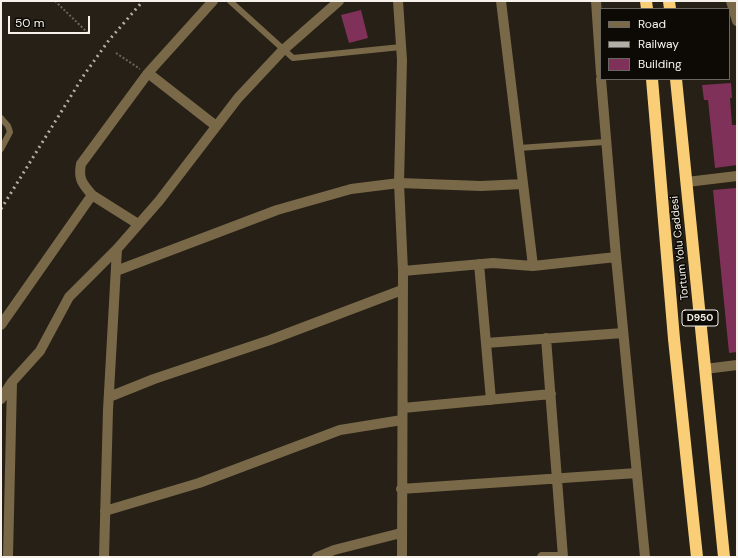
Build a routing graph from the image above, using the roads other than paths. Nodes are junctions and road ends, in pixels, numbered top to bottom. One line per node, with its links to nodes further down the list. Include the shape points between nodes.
1 (213, 1): 12 (street)
2 (230, 1): 10 (lane)
3 (339, 1): 10 (street)
4 (398, 1): 9 (street)
5 (500, 1): 19 (street)
6 (596, 1): 11 (street)
7 (731, 1): 8 (street)
8 (737, 21)
9 (402, 47): 10 (lane, via 293,58); 23 (street)
10 (282, 51): 17 (street)
11 (600, 59)
12 (148, 73): 17 (street); 25 (street, via 81,164 79,175 82,184)
13 (601, 80): 18 (street)
14 (652, 80): 59 (highway, Tortum Yolu Caddesi / D950)
15 (676, 80): 22 (highway, Tortum Yolu Caddesi / D950)
16 (1, 118): 20 (lane, via 10,132)
17 (216, 126): 26 (street, via 160,201)
18 (606, 142): 19 (lane); 28 (street)
19 (519, 148): 24 (street)
20 (1, 149)
21 (737, 176): 22 (street)
22 (687, 182): 39 (highway, Tortum Yolu Caddesi / D950)
23 (399, 183): 24 (street, via 481,186); 31 (street, via 351,189 277,210); 32 (street)
24 (523, 184): 30 (street)
25 (92, 195): 26 (street); 34 (street)
26 (138, 224): 27 (street)
27 (117, 249): 31 (street); 40 (street, via 70,297 40,351)
28 (616, 257): 30 (street); 35 (street)
29 (479, 264): 30 (street); 32 (street); 37 (street)
30 (533, 266)
31 (116, 271): 42 (street)
32 (403, 271): 33 (street)
33 (402, 290): 42 (street); 45 (street)
34 (1, 324)
35 (623, 333): 36 (street); 47 (street)
36 (546, 338): 37 (street); 41 (street)
37 (486, 343): 44 (street)
38 (737, 365): 39 (street)
39 (705, 369): 60 (highway, Tortum Yolu Caddesi / D950)
40 (12, 382): 43 (street); 52 (street)
41 (551, 394): 44 (street); 48 (street)
42 (108, 397): 50 (street)
43 (1, 399)
44 (491, 400): 45 (street)
45 (403, 408): 46 (street)
46 (402, 420): 49 (street); 50 (street, via 340,430 199,483)
47 (637, 473): 48 (street); 58 (street)
48 (557, 480): 49 (street); 57 (street)
49 (401, 490): 51 (street)
50 (105, 511): 53 (street)
51 (402, 533): 54 (street, via 334,550); 55 (street)
52 (8, 557)
53 (104, 557)
54 (318, 557)
55 (402, 557)
56 (542, 557): 57 (street)
57 (563, 557)
58 (645, 557)
59 (697, 557)
60 (724, 557)

